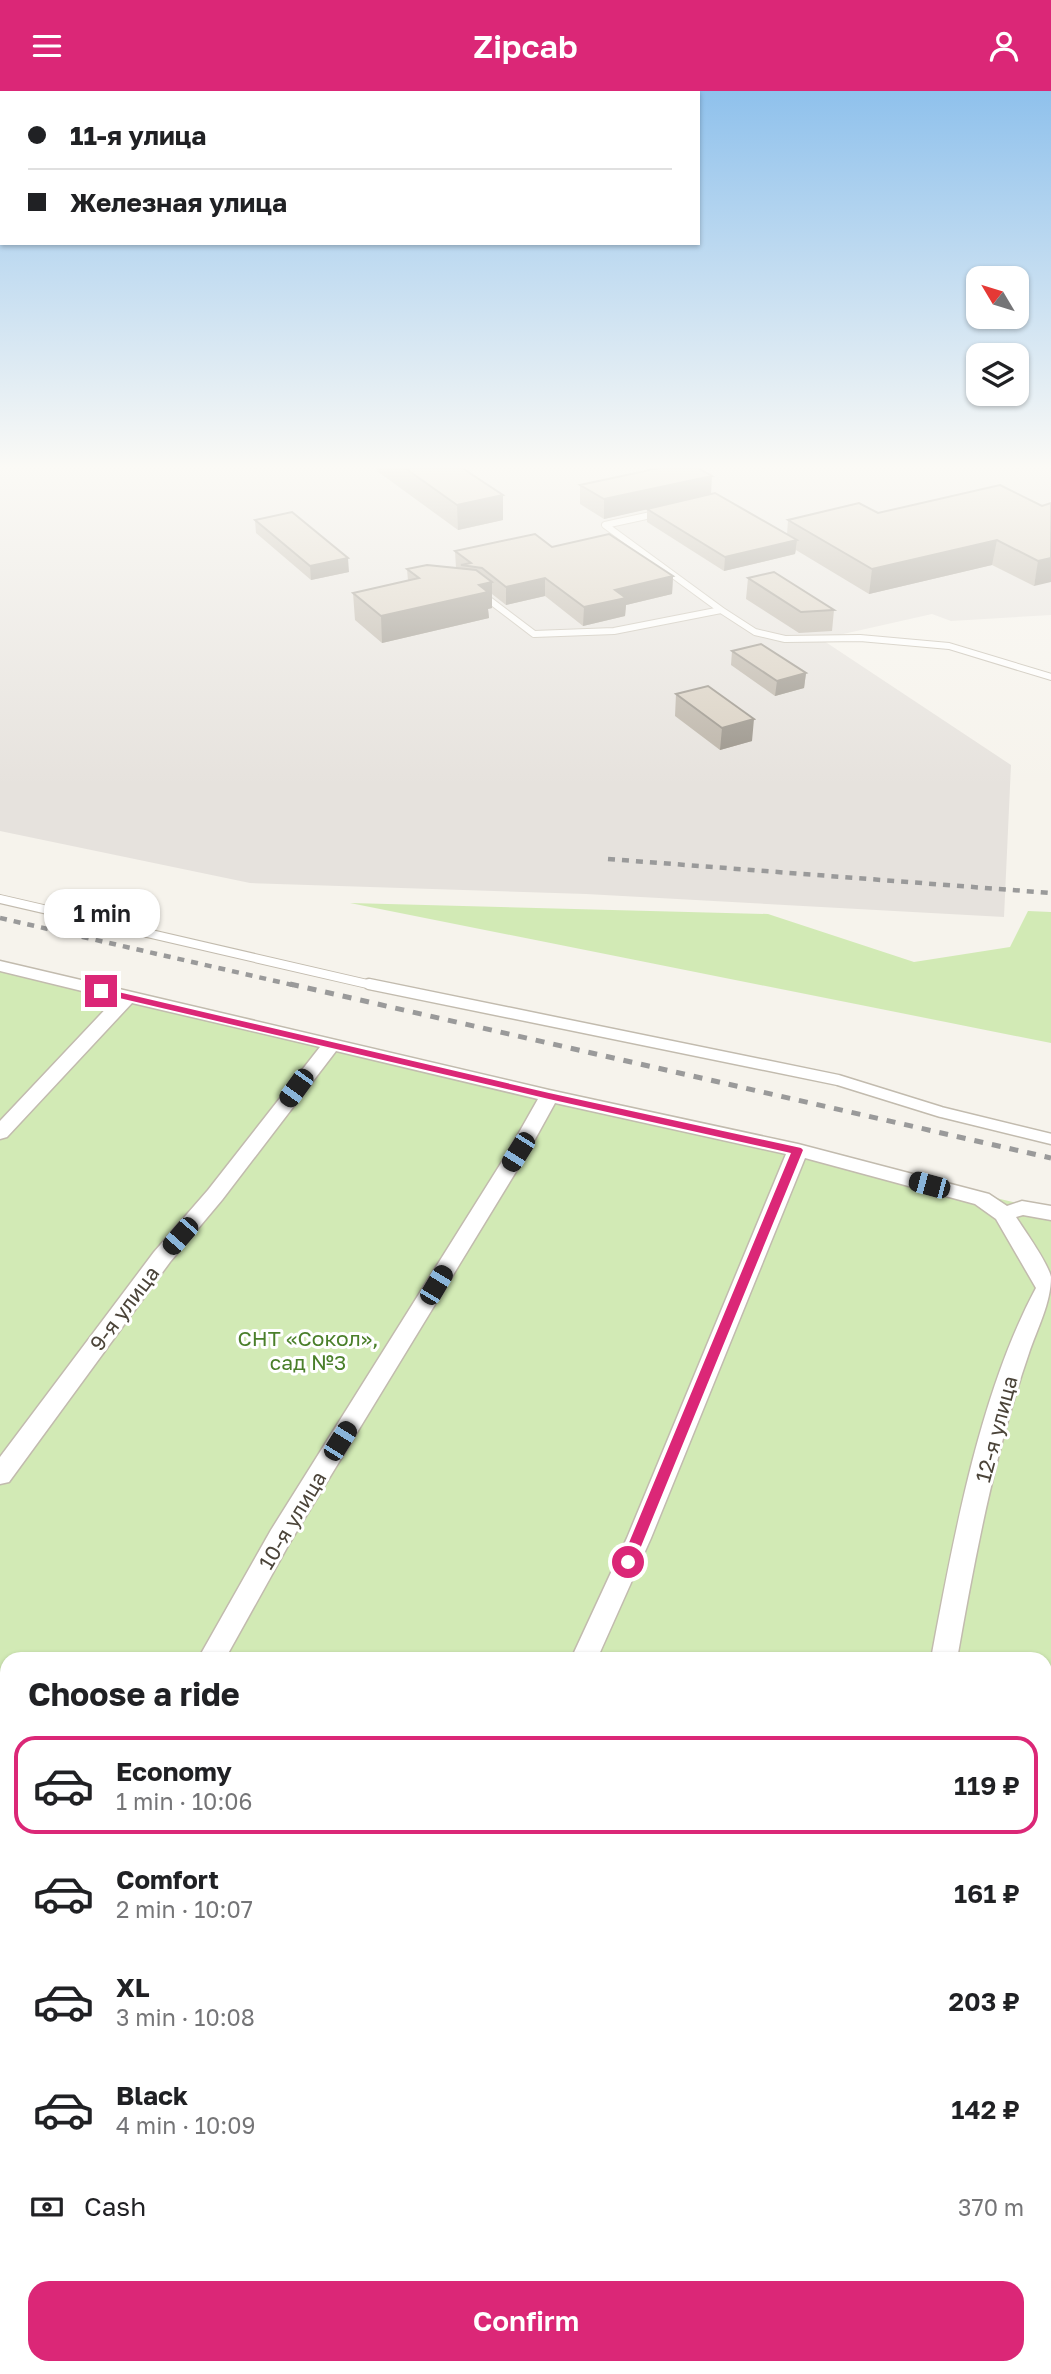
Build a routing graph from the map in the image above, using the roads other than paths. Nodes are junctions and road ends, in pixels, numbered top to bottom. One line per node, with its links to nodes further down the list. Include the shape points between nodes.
1 (672, 575): 3 (lane)
2 (466, 590): 3 (lane, via 479,591 534,634 614,631)
3 (721, 610): 4 (lane, via 755,632 785,639 860,638 949,646)
4 (1051, 677)
5 (0, 899): 11 (lane, via 414,995 838,1080)
6 (0, 966): 7 (street)
7 (127, 997): 8 (street); 10 (street)
8 (331, 1045): 9 (street); 16 (street, 9-я улица, via 162,1257)
9 (549, 1096): 12 (street); 17 (street, 10-я улица)
10 (0, 1133)
11 (1051, 1139)
12 (797, 1150): 14 (street, via 982,1199); 18 (street, via 639,1538)
13 (1051, 1213): 14 (street, via 1021,1208)
14 (1004, 1214): 15 (street, 12-я улица)
15 (1049, 1290): 19 (street, 12-я улица, via 1027,1322 1002,1399 962,1556)
16 (0, 1475)
17 (215, 1652)
18 (587, 1652)
19 (945, 1652)

